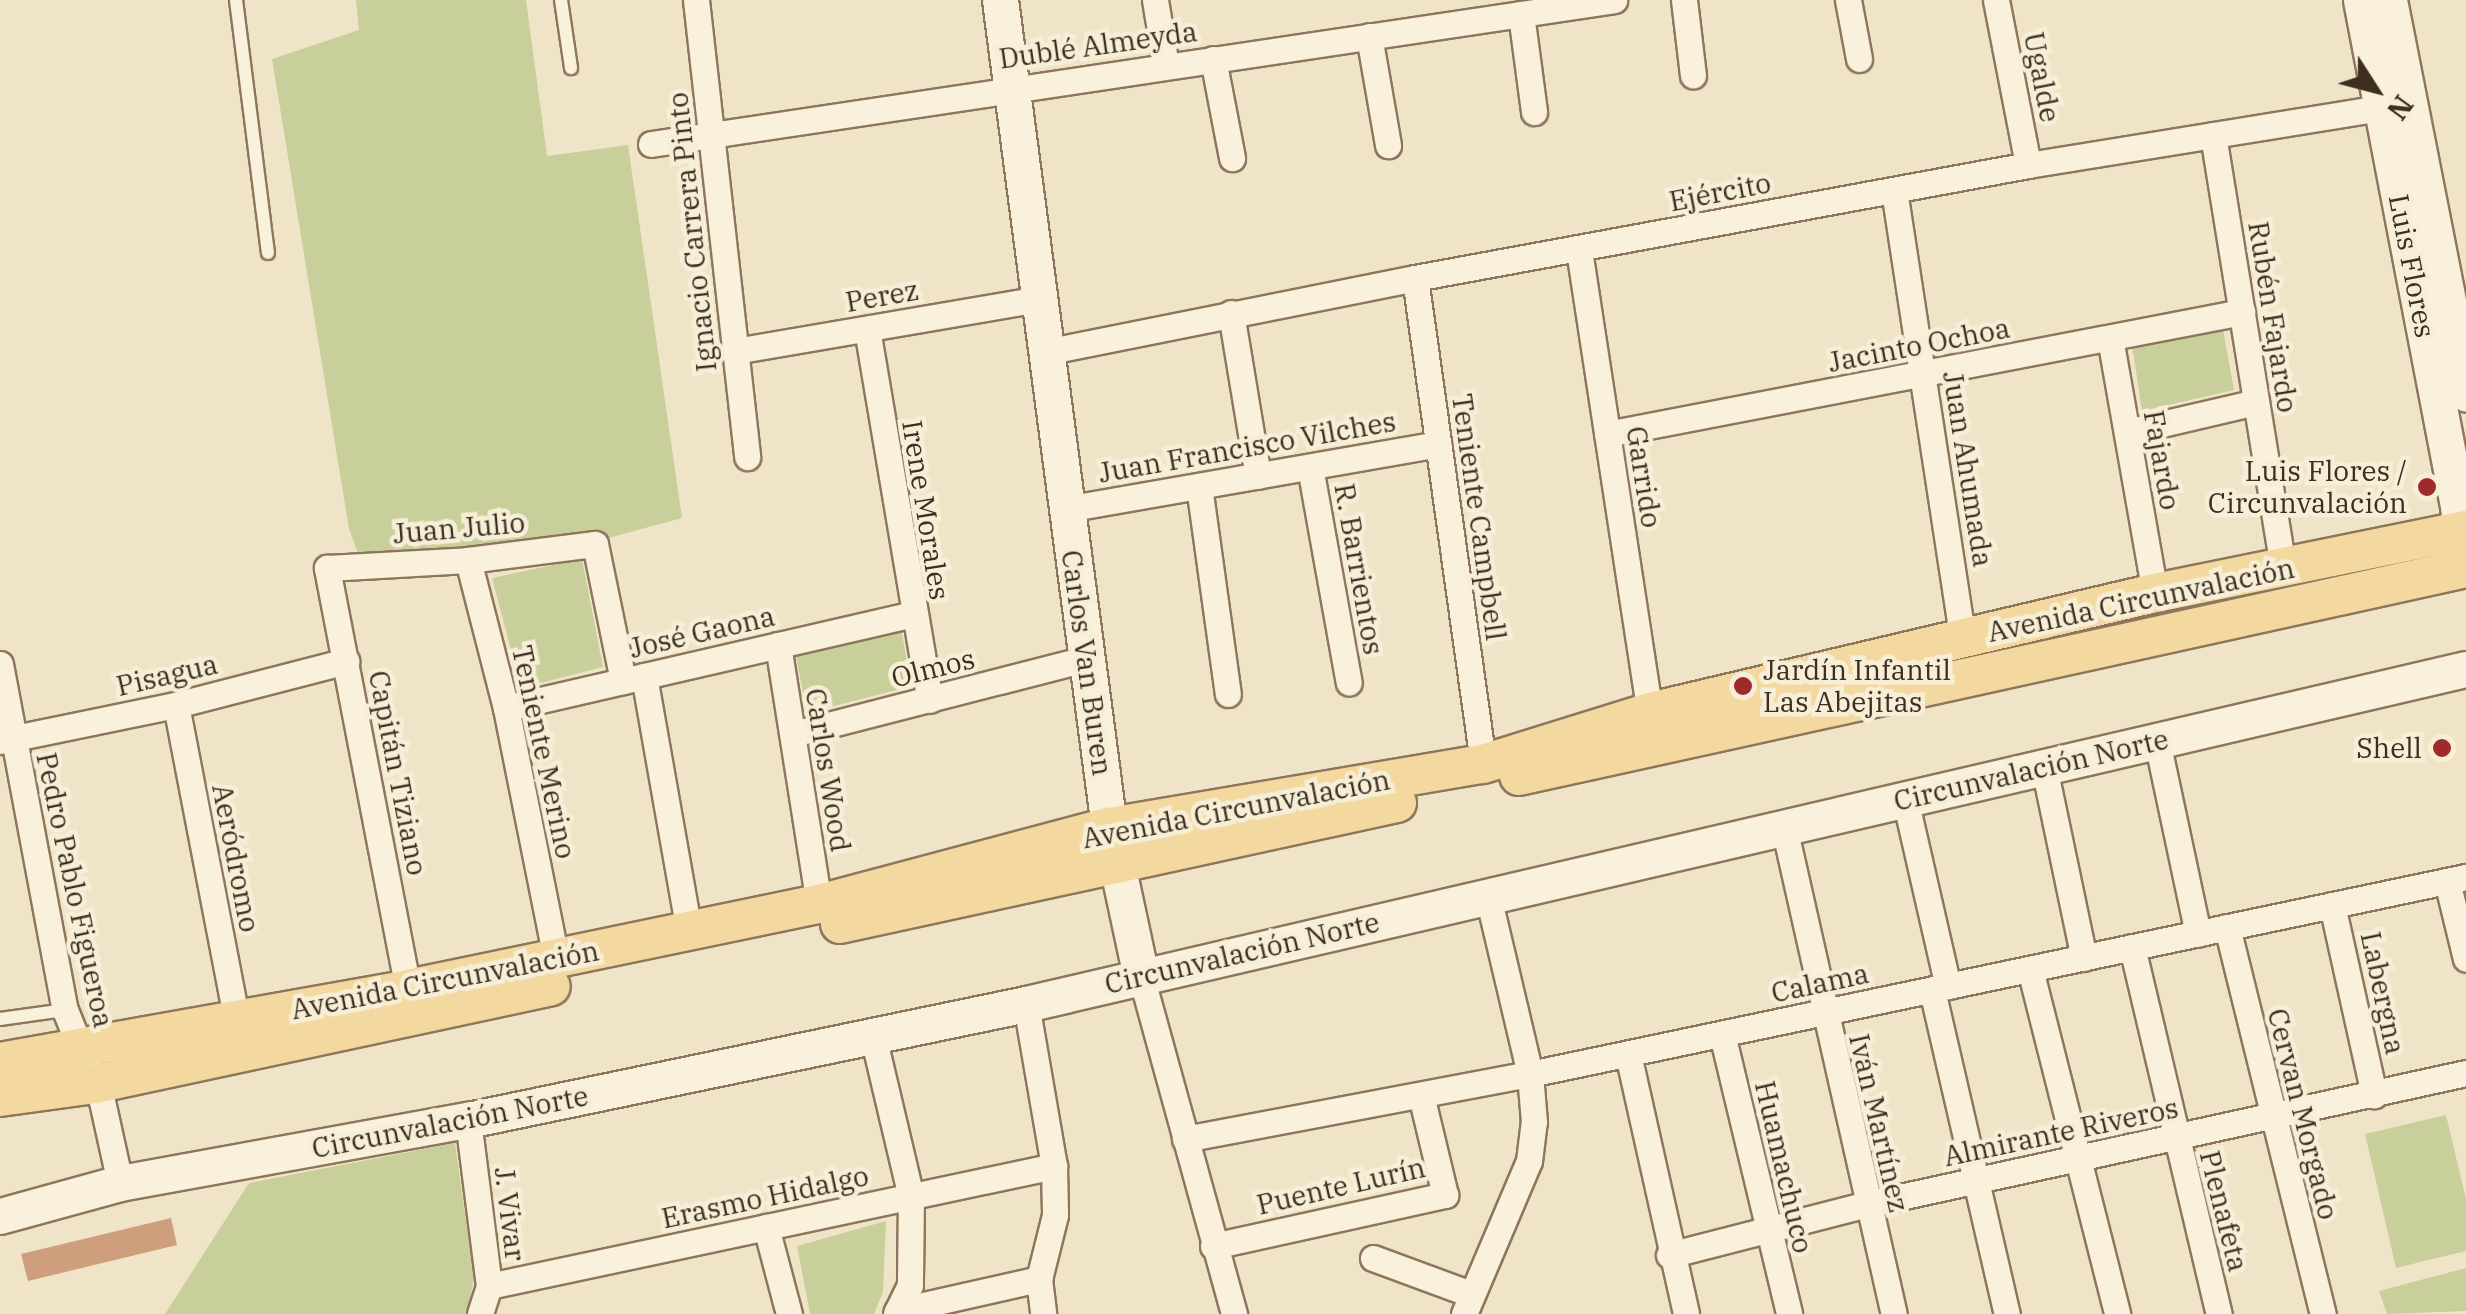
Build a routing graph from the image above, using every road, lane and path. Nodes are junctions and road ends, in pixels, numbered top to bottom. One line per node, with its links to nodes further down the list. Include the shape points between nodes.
1 (236, 0): 31 (lane)
2 (561, 0): 18 (lane)
3 (696, 0): 24 (street, Ignacio Carrera Pinto)
4 (1000, 0): 20 (street, Carlos Van Buren)
5 (1155, 0): 17 (street)
6 (1614, 0): 13 (street, Dublé Almeyda)
7 (1684, 0): 19 (street)
8 (1848, 0): 16 (street)
9 (1996, 0): 28 (street, Ugalde)
10 (2361, 0): 21 (street, Luis Flores)
11 (2389, 0): 21 (street, Luis Flores)
12 (1470, 10): 13 (street, Dublé Almeyda); 14 (street, Dublé Almeyda)
13 (1521, 14): 22 (street)
14 (1369, 36): 15 (street, Dublé Almeyda); 26 (street)
15 (1213, 59): 17 (street, Dublé Almeyda); 27 (street)
16 (1859, 60)
17 (1166, 66): 20 (street, Dublé Almeyda)
18 (571, 68)
19 (1693, 75)
20 (1010, 88): 24 (street, Dublé Almeyda); 33 (street, Carlos Van Buren)
21 (2395, 105): 23 (street, Ejército); 41 (street, Luis Flores); 51 (street, Luis Flores)
22 (1534, 112)
23 (2214, 135): 28 (street, Ejército); 34 (street, Rubén Fajardo)
24 (711, 136): 25 (street, Dublé Almeyda); 38 (street, Ignacio Carrera Pinto)
25 (651, 144)
26 (1388, 145)
27 (1232, 158)
28 (2028, 165): 29 (street, Ejército)
29 (1894, 190): 30 (street, Ejército); 40 (street, Juan Ahumada)
30 (1579, 250): 32 (street, Ejército); 44 (street, Garrido)
31 (268, 253)
32 (1415, 278): 35 (street, Ejército); 45 (street, Teniente Campbell)
33 (1038, 300): 36 (street, Perez); 39 (street, Carlos Van Buren)
34 (2242, 312): 37 (street, Jacinto Ochoa); 42 (street, Rubén Fajardo)
35 (1231, 313): 39 (street, Ejército); 48 (street)
36 (867, 329): 38 (street, Perez); 56 (street, Irene Morales)
37 (2110, 338): 40 (street, Jacinto Ochoa); 43 (street, Fajardo)
38 (735, 351): 46 (street, Ignacio Carrera Pinto)
39 (1046, 352): 50 (street, Carlos Van Buren)
40 (1923, 375): 44 (street, Jacinto Ochoa); 57 (street, Juan Ahumada)
41 (2466, 394)
42 (2256, 402): 43 (street); 54 (street, Rubén Fajardo)
43 (2127, 432): 55 (street, Fajardo)
44 (1607, 434): 69 (street, Garrido)
45 (1438, 444): 47 (street, Juan Francisco Vilches); 73 (street, Teniente Campbell)
46 (746, 457)
47 (1310, 466): 48 (street, Juan Francisco Vilches); 64 (street, R. Barrientos)
48 (1258, 476): 49 (street, Juan Francisco Vilches)
49 (1199, 486): 50 (street, Juan Francisco Vilches); 65 (street)
50 (1066, 508): 59 (street, Carlos Van Buren)
51 (2465, 555): 54 (main road, Avenida Circunvalación); 78 (main road, Avenida Circunvalación)
52 (468, 560): 53 (street, Juan Julio); 63 (street, Juan Julio, via 595,544); 68 (street, Teniente Merino)
53 (327, 568): 60 (street, Capitán Tiziano)
54 (2283, 568): 55 (main road, Avenida Circunvalación)
55 (2155, 593): 57 (main road, Avenida Circunvalación)
56 (912, 614): 58 (street, José Gaona); 66 (street, Irene Morales)
57 (1964, 640): 69 (main road, Avenida Circunvalación)
58 (778, 645): 63 (street, José Gaona); 70 (street, Carlos Wood)
59 (1086, 659): 66 (street, Olmos); 76 (street, Carlos Van Buren)
60 (346, 661): 67 (street, Pisagua); 93 (street, Capitán Tiziano)
61 (0, 664): 71 (street, Pedro Pablo Figueroa)
62 (2466, 669): 72 (street, Circunvalación Norte)
63 (633, 679): 68 (street, José Gaona); 84 (street)
64 (1350, 683)
65 (1228, 694)
66 (930, 700): 70 (street, Olmos)
67 (176, 705): 71 (street, Pisagua); 98 (street, Aeródromo)
68 (506, 708): 87 (street, Teniente Merino)
69 (1650, 712): 73 (main road, Avenida Circunvalación)
70 (794, 734): 81 (street, Carlos Wood)
71 (6, 740): 95 (street, Pedro Pablo Figueroa)
72 (2157, 741): 74 (street, Circunvalación Norte); 85 (street)
73 (1484, 764): 76 (main road, Avenida Circunvalación)
74 (2044, 767): 75 (street, Circunvalación Norte); 88 (street)
75 (1904, 799): 77 (street, Circunvalación Norte); 92 (street)
76 (1109, 827): 78 (street, Carlos Van Buren); 81 (main road, Avenida Circunvalación)
77 (1784, 827): 80 (street, Circunvalación Norte); 96 (street, Iván Martínez)
78 (1118, 864): 91 (street, Carlos Van Buren); 103 (main road, Avenida Circunvalación)
79 (2456, 878): 82 (street, Calama); 89 (street)
80 (1488, 896): 91 (street, Circunvalación Norte); 105 (street)
81 (819, 904): 84 (main road, Avenida Circunvalación)
82 (2332, 905): 83 (street, Calama); 107 (street, Labergna)
83 (2227, 927): 85 (street, Calama); 109 (street, Cervan Morgado)
84 (690, 931): 87 (main road, Avenida Circunvalación)
85 (2198, 934): 86 (street, Calama)
86 (2132, 947): 88 (street, Calama); 111 (street, Plenafeta)
87 (556, 958): 93 (main road, Avenida Circunvalación)
88 (2084, 958): 90 (street, Calama)
89 (2466, 959)
90 (2030, 969): 92 (street, Calama); 113 (street)
91 (1141, 976): 94 (street, Circunvalación Norte); 112 (street, Carlos Van Buren)
92 (1940, 988): 96 (street, Calama); 115 (street)
93 (408, 989): 98 (main road, Avenida Circunvalación)
94 (1026, 1004): 100 (street, Circunvalación Norte); 114 (street)
95 (65, 1010): 97 (lane); 103 (street, Pedro Pablo Figueroa)
96 (1822, 1013): 99 (street, Calama); 118 (street, Iván Martínez)
97 (0, 1019)
98 (238, 1022): 103 (main road, Avenida Circunvalación)
99 (1722, 1034): 101 (street, Calama); 121 (street, Huamachuco)
100 (873, 1036): 110 (street, Circunvalación Norte); 117 (street)
101 (1628, 1054): 105 (street, Calama); 123 (street)
102 (0, 1062): 103 (main road, Avenida Circunvalación)
103 (87, 1067): 108 (main road, Avenida Circunvalación); 116 (street, Pedro Pablo Figueroa)
104 (2466, 1073): 107 (street, Almirante Riveros)
105 (1530, 1074): 106 (street, Calama); 127 (street, via 1534,1122 1528,1161)
106 (1421, 1095): 112 (street, Calama); 122 (street, Puente Lurín, via 1445,1195)
107 (2374, 1095): 109 (street, Almirante Riveros)
108 (0, 1097)
109 (2272, 1117): 111 (street, Almirante Riveros); 139 (street, Cervan Morgado)
110 (468, 1120): 116 (street, Circunvalación Norte); 126 (street, J. Vivar)
111 (2175, 1138): 113 (street, Almirante Riveros); 138 (street, Plenafeta)
112 (1185, 1140): 122 (street, Carlos Van Buren)
113 (2077, 1159): 115 (street, Almirante Riveros); 137 (street)
114 (1054, 1166): 117 (street, Erasmo Hidalgo); 125 (street, via 1055,1215)
115 (1977, 1180): 118 (street, Almirante Riveros); 136 (street)
116 (120, 1183): 119 (street, Circunvalación Norte)
117 (911, 1197): 120 (street, Erasmo Hidalgo); 128 (street, via 910,1285)
118 (1868, 1204): 121 (street, Almirante Riveros); 135 (street, Iván Martínez)
119 (4, 1217)
120 (766, 1227): 126 (street, Erasmo Hidalgo); 130 (street)
121 (1767, 1230): 123 (street, Almirante Riveros); 134 (street, Huamachuco)
122 (1213, 1246): 132 (street, Carlos Van Buren)
123 (1669, 1255): 133 (street)
124 (1373, 1258): 127 (street)
125 (1039, 1279): 128 (street); 131 (street)
126 (489, 1286): 129 (street, J. Vivar)
127 (1467, 1304)
128 (897, 1313)
129 (480, 1314)
130 (789, 1314)
131 (1043, 1314)
132 (1234, 1314)
133 (1686, 1314)
134 (1789, 1314)
135 (1894, 1314)
136 (2006, 1314)
137 (2117, 1314)
138 (2219, 1314)
139 (2322, 1314)

